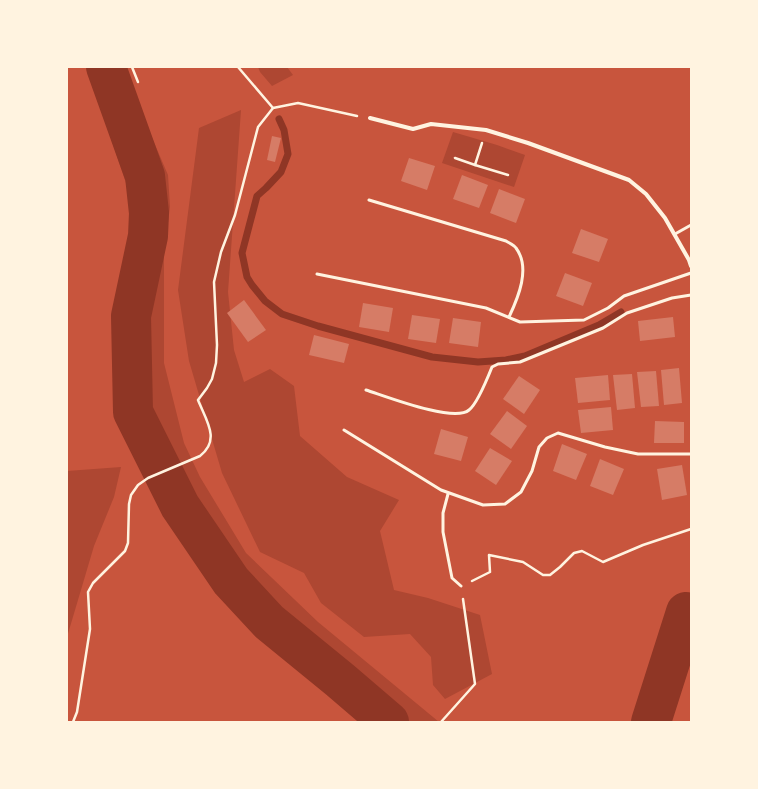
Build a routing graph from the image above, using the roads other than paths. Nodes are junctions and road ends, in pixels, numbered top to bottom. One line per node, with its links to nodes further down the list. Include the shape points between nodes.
1 (370, 118): 4 (street, via 413,129 431,124 486,130 629,180 646,194)
2 (369, 200): 9 (lane, via 506,240 516,248 521,259 523,278)
3 (691, 224): 4 (lane)
4 (675, 234): 5 (street)
5 (691, 266)
6 (691, 273): 9 (lane, via 624,296 608,308 584,320 520,322)
7 (317, 274): 9 (lane, via 486,308)
8 (691, 296): 10 (lane, via 672,298 627,313 603,328 520,362 492,367 469,410 460,414 429,411)
9 (509, 318)
10 (366, 390)
11 (344, 430): 13 (lane)
12 (691, 454): 13 (lane, via 638,454 558,433 547,438 539,447 532,471 521,492 505,504 483,505)
13 (448, 494): 14 (lane, via 443,513 443,532 452,578)
14 (461, 586)

